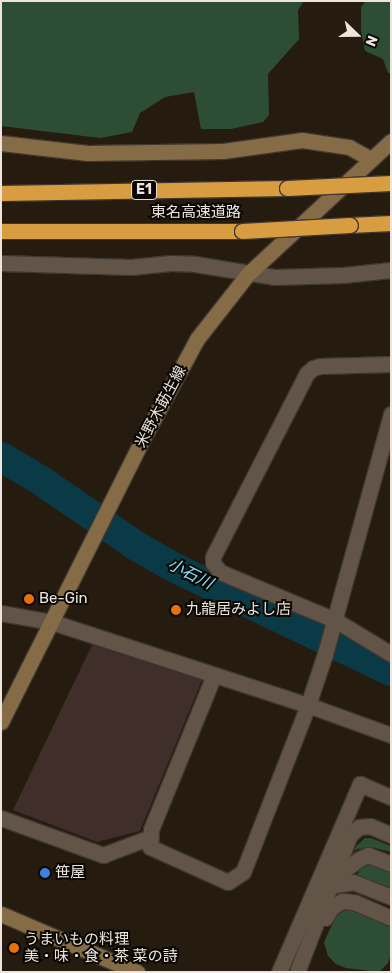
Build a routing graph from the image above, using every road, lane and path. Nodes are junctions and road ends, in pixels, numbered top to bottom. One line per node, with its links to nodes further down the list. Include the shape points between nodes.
1 (391, 142): 3 (main road, 米野木莇生線)
2 (1, 143): 3 (main road, via 87,153 223,151 302,140 349,147)
3 (371, 158): 10 (main road, 米野木莇生線)
4 (391, 183): 5 (highway, 東名高速道路 / E1, bridge)
5 (1, 193)
6 (391, 223): 7 (highway, 東名高速道路, bridge, via 242,231)
7 (1, 231)
8 (1, 263): 10 (street, via 131,267 187,263)
9 (391, 270): 10 (street, via 274,277)
10 (248, 274): 15 (main road, 米野木莇生線, via 197,339 146,433)
11 (391, 364): 14 (street, via 320,366 307,374 213,557 213,563 220,572)
12 (391, 414): 14 (street)
13 (1, 613): 15 (street)
14 (334, 620): 16 (street); 18 (street)
15 (52, 622): 17 (street); 19 (main road, 米野木莇生線)
16 (391, 654)
17 (214, 675): 18 (street); 24 (street, via 151,829)
18 (308, 705): 20 (street); 24 (street, via 243,872 228,882 150,848)
19 (1, 722)
20 (391, 735)
21 (391, 797): 34 (street, via 360,784)
22 (1, 818): 24 (street, via 103,855)
23 (391, 835): 28 (street, via 370,826 359,827 350,835)
24 (151, 838)
25 (391, 841): 27 (street, via 374,834 362,834 352,843)
26 (391, 864): 27 (street, via 368,856)
27 (340, 873): 28 (street)
28 (329, 886): 29 (street, via 353,882); 31 (street); 35 (street)
29 (391, 897)
30 (1, 914): 33 (main road)
31 (325, 918): 32 (street, via 332,907 342,901 354,902); 36 (street)
32 (391, 918)
33 (129, 970)
34 (279, 972)
35 (297, 972)
36 (305, 972)

